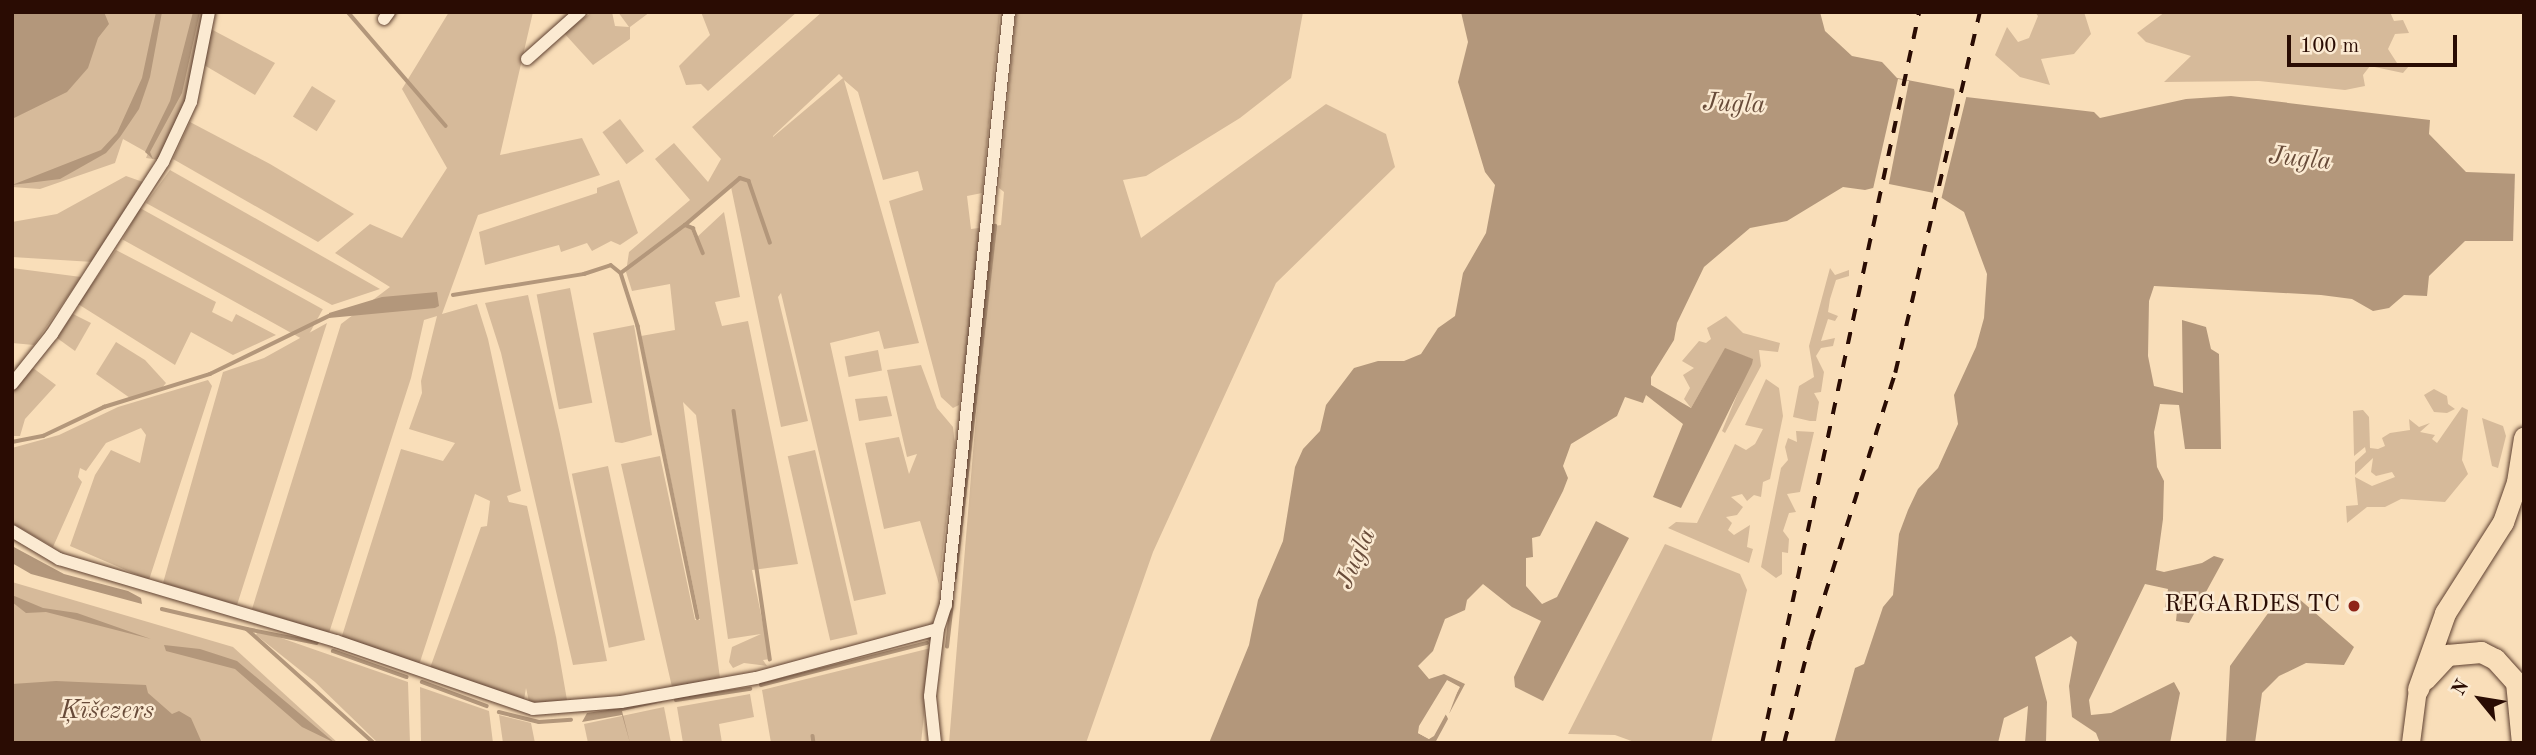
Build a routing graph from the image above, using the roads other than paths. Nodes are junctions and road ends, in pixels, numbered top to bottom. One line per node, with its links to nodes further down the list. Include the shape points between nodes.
1 (209, 12): 5 (street, via 191,102 163,162 65,316)
2 (580, 12): 4 (street)
3 (1009, 12): 8 (street, via 948,592)
4 (527, 60)
5 (12, 384)
6 (2524, 438): 9 (highway, via 2504,522 2440,624)
7 (12, 531): 8 (street, via 59,559 323,636 533,709 621,702 756,678)
8 (938, 629): 10 (street, via 929,696)
9 (2418, 689): 11 (main road); 12 (highway, via 2447,655 2481,652 2495,659 2516,682)
10 (935, 743)
11 (2411, 743)
12 (2522, 743)

